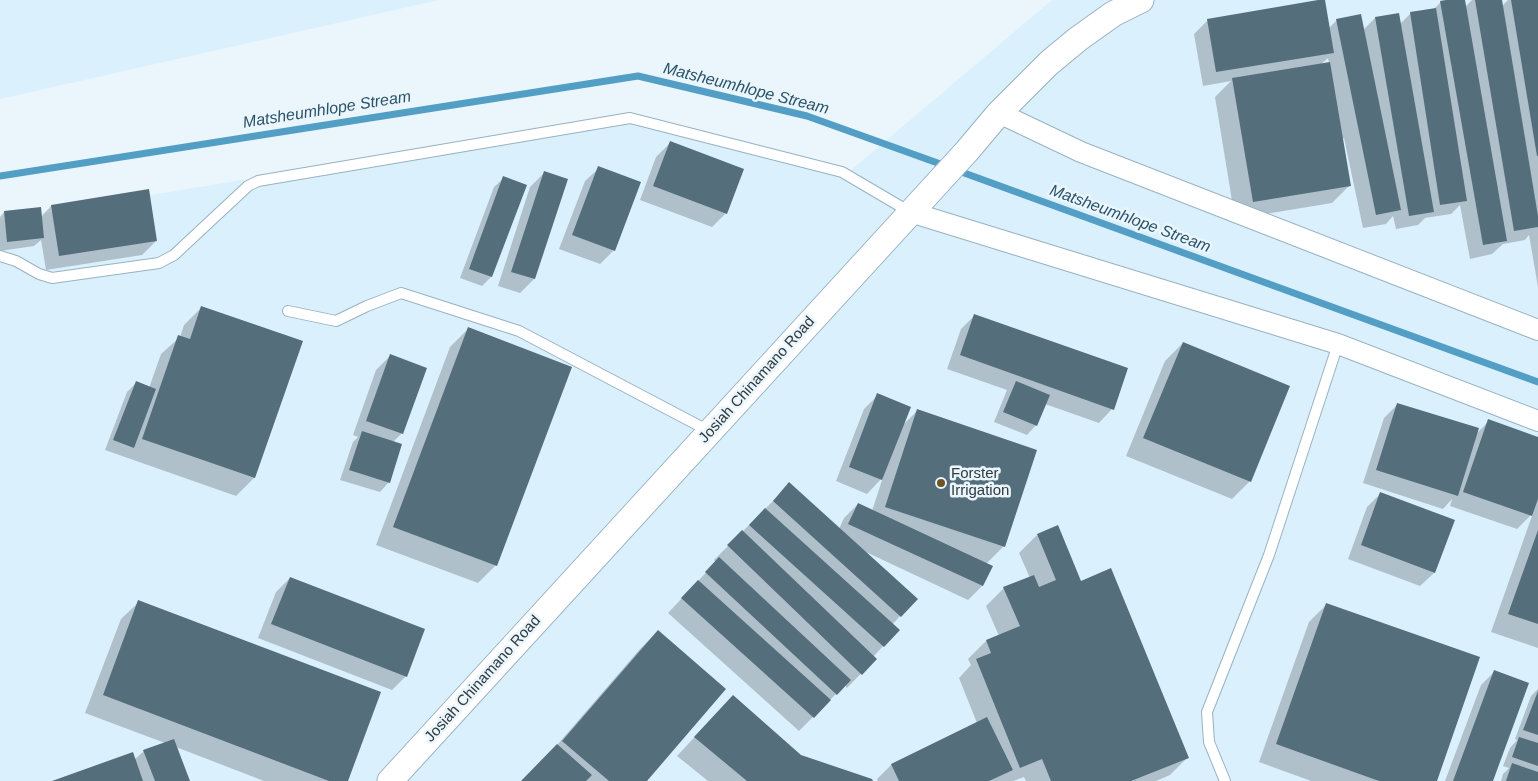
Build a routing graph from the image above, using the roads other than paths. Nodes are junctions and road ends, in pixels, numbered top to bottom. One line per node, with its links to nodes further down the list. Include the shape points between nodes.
1 (1141, 0): 2 (street, Josiah Chinamano Road, via 1113,14 1078,39)
2 (999, 113): 3 (street, Josiah Chinamano Road); 6 (street, via 1081,152)
3 (914, 207): 4 (lane, via 842,172 630,118 258,181 248,186 174,255 159,263 52,278); 7 (street); 9 (street, Josiah Chinamano Road)
4 (0, 256)
5 (288, 311): 9 (lane, via 336,321 401,293 519,331)
6 (1538, 330)
7 (1338, 344): 8 (street); 11 (lane, via 1269,555 1207,712 1209,742)
8 (1538, 421)
9 (710, 431): 10 (street, Josiah Chinamano Road)
10 (390, 781)
11 (1225, 781)

